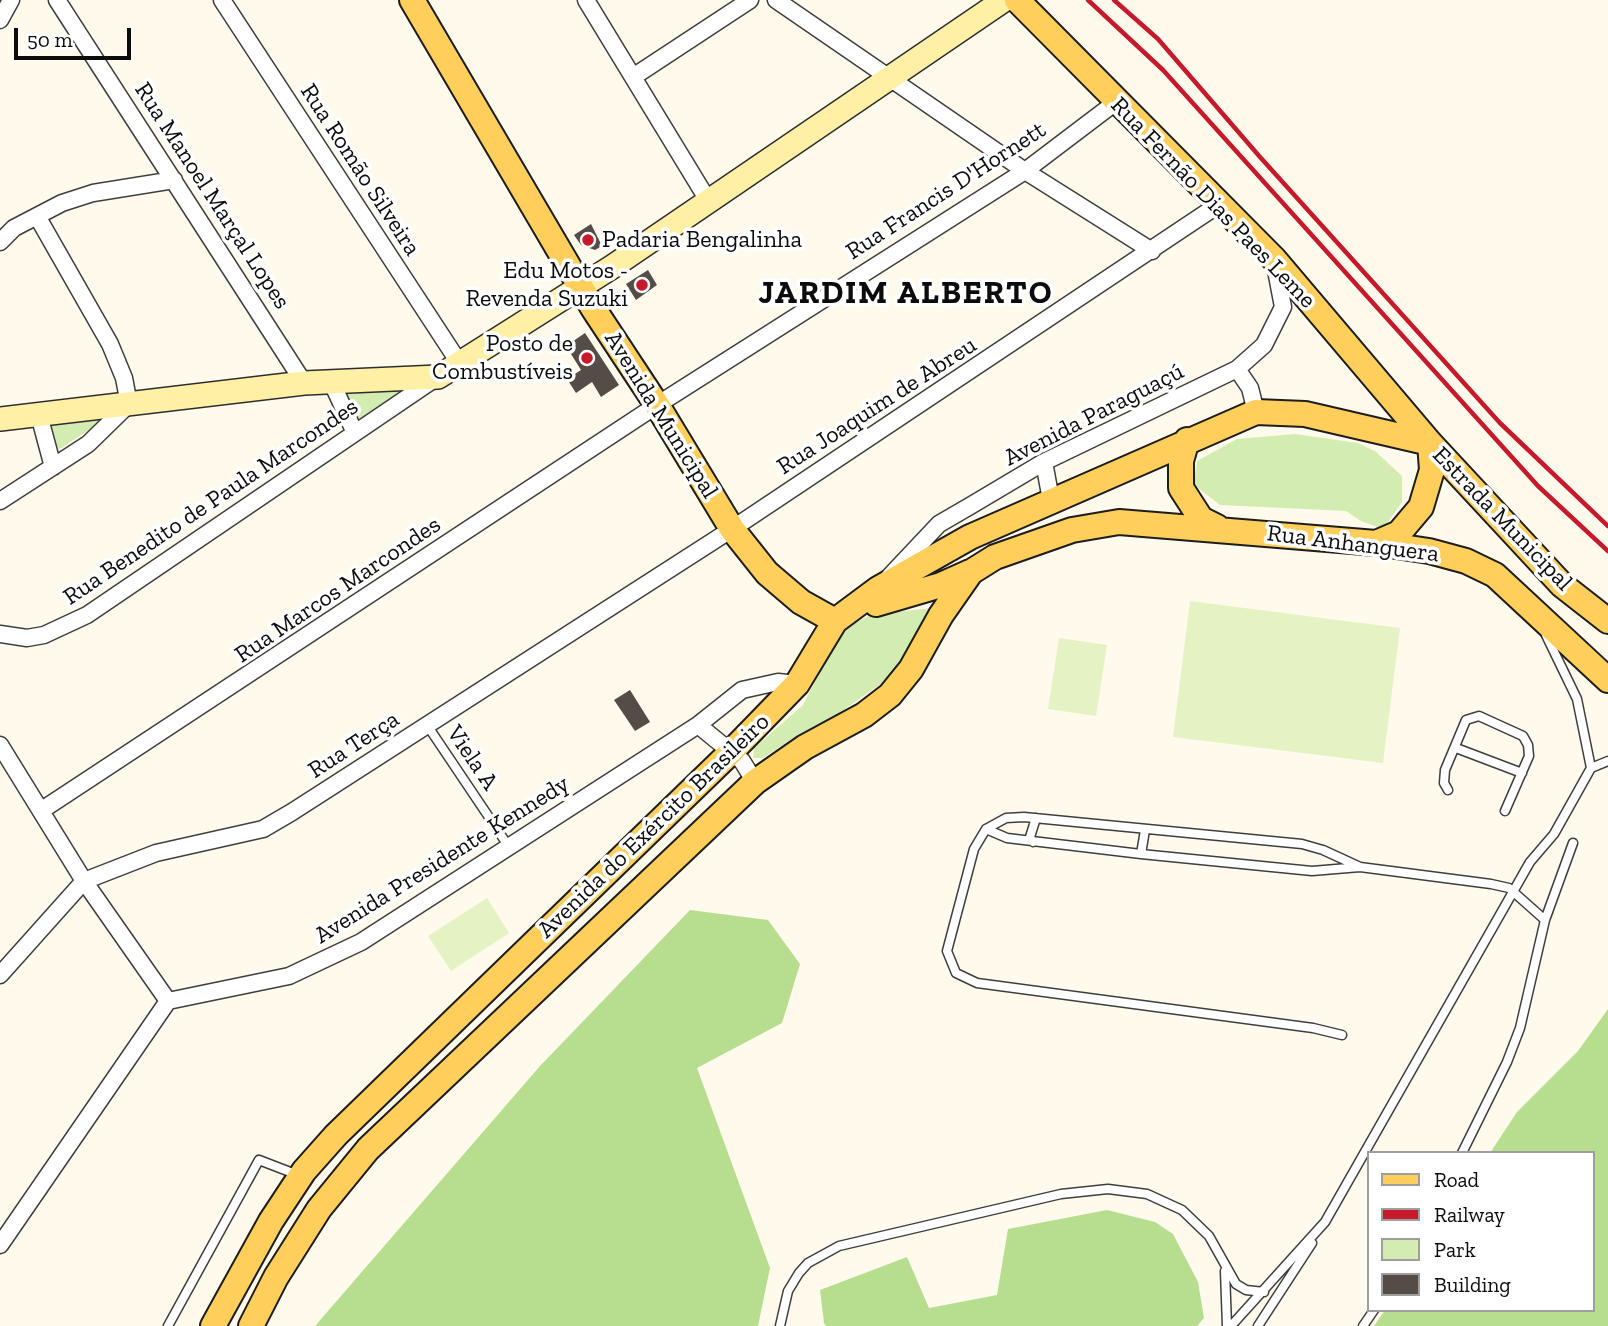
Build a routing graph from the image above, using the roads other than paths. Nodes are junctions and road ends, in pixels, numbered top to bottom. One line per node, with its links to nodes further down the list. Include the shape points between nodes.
1 (11, 0): 10 (street)
2 (57, 0): 15 (street, Rua Manoel Marçal Lopes)
3 (222, 0): 23 (street, Rua Romão Silveira)
4 (412, 0): 22 (main road, Avenida Municipal)
5 (586, 0): 11 (street)
6 (750, 0): 11 (street)
7 (776, 0): 12 (street)
8 (1004, 0): 12 (main road)
9 (1017, 0): 13 (main road, Rua Fernão Dias Paes Leme)
10 (0, 20)
11 (633, 77): 16 (street)
12 (891, 79): 14 (street); 16 (main road)
13 (1116, 102): 14 (street, Rua Francis D'Hornett); 17 (main road, Rua Fernão Dias Paes Leme)
14 (1025, 171): 20 (street); 29 (street, Rua Francis D'Hornett)
15 (174, 180): 18 (street, via 93,193); 27 (street, Rua Manoel Marçal Lopes)
16 (709, 202): 22 (main road)
17 (1221, 203): 20 (street, Rua Joaquim de Abreu); 21 (main road, Rua Fernão Dias Paes Leme)
18 (37, 216): 19 (street); 28 (street, via 110,344)
19 (0, 242)
20 (1152, 251): 41 (street, Rua Joaquim de Abreu)
21 (1274, 259): 24 (street, Avenida Paraguaçú, via 1283,307 1264,345); 35 (main road, Rua Fernão Dias Paes Leme)
22 (580, 285): 23 (main road); 29 (main road, Avenida Municipal)
23 (460, 364): 25 (main road)
24 (1237, 369): 30 (street, via 1250,388); 36 (street, Avenida Paraguaçú)
25 (438, 377): 26 (main road); 33 (street, Rua Benedito de Paula Marcondes)
26 (331, 381): 27 (main road); 33 (street)
27 (304, 383): 28 (main road)
28 (129, 404): 31 (main road); 37 (street, via 88,444)
29 (657, 405): 41 (main road, Avenida Municipal); 61 (street, Rua Marcos Marcondes)
30 (1256, 412): 34 (main road, Estrada Municipal); 35 (main road, Estrada Municipal, via 1305,414)
31 (39, 415): 32 (main road); 37 (street)
32 (0, 419)
33 (355, 433): 48 (street, Rua Benedito de Paula Marcondes, via 87,615 44,635)
34 (1187, 440): 38 (main road, Avenida do Exército Brasileiro); 40 (main road, via 1181,488 1201,519)
35 (1430, 443): 42 (main road, via 1432,470 1421,507 1399,533); 47 (main road, Estrada Municipal, via 1562,585)
36 (1044, 462): 38 (street); 44 (street, Avenida Paraguaçú, via 939,524)
37 (53, 467): 39 (street)
38 (1051, 500): 44 (main road, Avenida do Exército Brasileiro, via 970,537)
39 (0, 501)
40 (1220, 528): 42 (main road, Rua Anhanguera); 43 (main road, Avenida do Exército Brasileiro, via 1144,522 1096,525 1017,548)
41 (732, 529): 46 (main road, Avenida Municipal, via 767,573 802,602); 51 (street, Rua Terça)
42 (1376, 543): 45 (main road, Rua Anhanguera, via 1429,551 1480,567 1508,586)
43 (971, 572): 46 (main road); 59 (main road, Avenida do Exército Brasileiro, via 890,695)
44 (878, 589): 46 (main road, Avenida do Exército Brasileiro)
45 (1537, 617): 49 (main road, Rua Anhanguera); 57 (lane, via 1577,699)
46 (835, 621): 50 (main road, Avenida do Exército Brasileiro)
47 (1608, 621)
48 (0, 634)
49 (1608, 680)
50 (797, 684): 52 (street, Avenida Presidente Kennedy, via 778,682 742,690); 55 (main road, Avenida do Exército Brasileiro)
51 (426, 725): 68 (lane, Viela A); 71 (street, Rua Terça, via 263,829 156,853)
52 (698, 725): 55 (street); 68 (street, Avenida Presidente Kennedy)
53 (0, 745): 61 (street)
54 (1456, 748): 58 (lane); 58 (lane, via 1466,720 1479,716 1523,736 1529,756); 60 (lane, via 1445,770)
55 (730, 753): 59 (street, via 742,761); 78 (main road, Avenida do Exército Brasileiro, via 386,1083)
56 (1608, 761): 57 (lane)
57 (1591, 768): 72 (lane, via 1555,834 1530,862)
58 (1521, 773): 62 (lane)
59 (755, 782): 85 (main road, Avenida do Exército Brasileiro, via 368,1149 319,1209)
60 (1448, 790)
61 (42, 810): 71 (street)
62 (1505, 811)
63 (1036, 818): 64 (lane, via 1006,818); 65 (lane); 66 (lane)
64 (986, 829): 66 (lane); 76 (lane, via 971,860 947,951 951,965 965,978)
65 (1146, 830): 69 (lane); 70 (lane, via 1302,844)
66 (1033, 842): 69 (lane)
67 (1573, 844): 73 (lane)
68 (509, 847): 75 (street, Avenida Presidente Kennedy, via 361,942 317,964 289,976)
69 (1141, 854): 70 (lane, via 1312,871)
70 (1360, 867): 72 (lane, via 1491,884)
71 (84, 881): 74 (street, Rua Terça); 75 (street)
72 (1514, 893): 73 (lane); 79 (lane)
73 (1545, 920): 77 (lane, via 1520,1028)
74 (0, 975)
75 (168, 1001): 80 (street)
76 (1342, 1035)
77 (1463, 1151)
78 (300, 1177): 83 (lane, via 259,1160); 84 (main road, Avenida do Exército Brasileiro)
79 (1325, 1222): 82 (lane); 88 (lane)
80 (1, 1240)
81 (1224, 1269): 82 (lane, via 1239,1287); 86 (lane, via 1202,1229 1166,1202 1131,1190 1061,1194 823,1253 808,1262 792,1283); 87 (lane)
82 (1264, 1292): 87 (lane)
83 (168, 1326)
84 (213, 1326)
85 (251, 1326)
86 (780, 1326)
87 (1229, 1326)
88 (1258, 1326)

